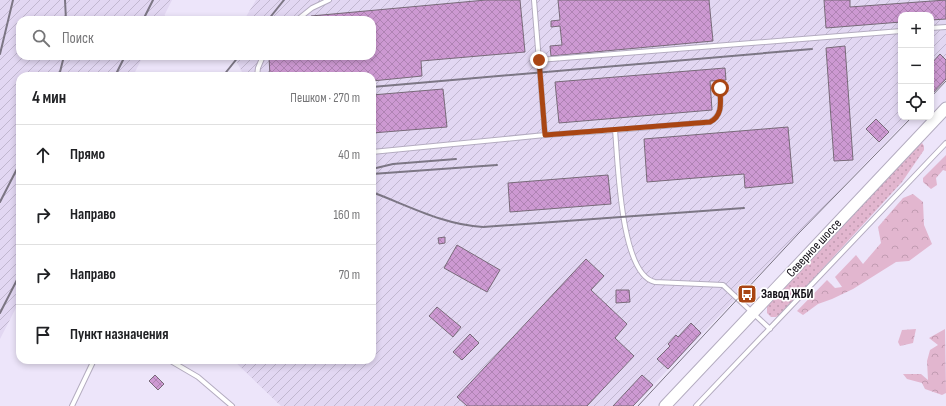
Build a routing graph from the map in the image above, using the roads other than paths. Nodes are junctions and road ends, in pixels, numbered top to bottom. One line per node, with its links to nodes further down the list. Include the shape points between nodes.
1 (329, 0): 3 (lane)
2 (534, 0): 8 (lane)
3 (302, 16)
4 (946, 27): 5 (lane)
5 (934, 28)
6 (898, 31): 8 (lane)
7 (261, 60): 9 (lane)
8 (539, 60): 13 (lane)
9 (258, 72)
10 (720, 88): 12 (lane, via 720,112 710,122)
11 (946, 108): 16 (main road, Северное шоссе)
12 (615, 130): 13 (lane); 16 (lane, via 626,233 643,276 655,282 722,285)
13 (545, 135): 15 (lane)
14 (946, 143): 17 (lane)
15 (376, 152)
16 (752, 314): 17 (lane); 22 (main road, Северное шоссе)
17 (770, 329): 23 (lane)
18 (92, 364): 20 (lane)
19 (176, 364): 21 (lane, via 198,377)
20 (72, 406)
21 (232, 406)
22 (665, 406)
23 (696, 406)

